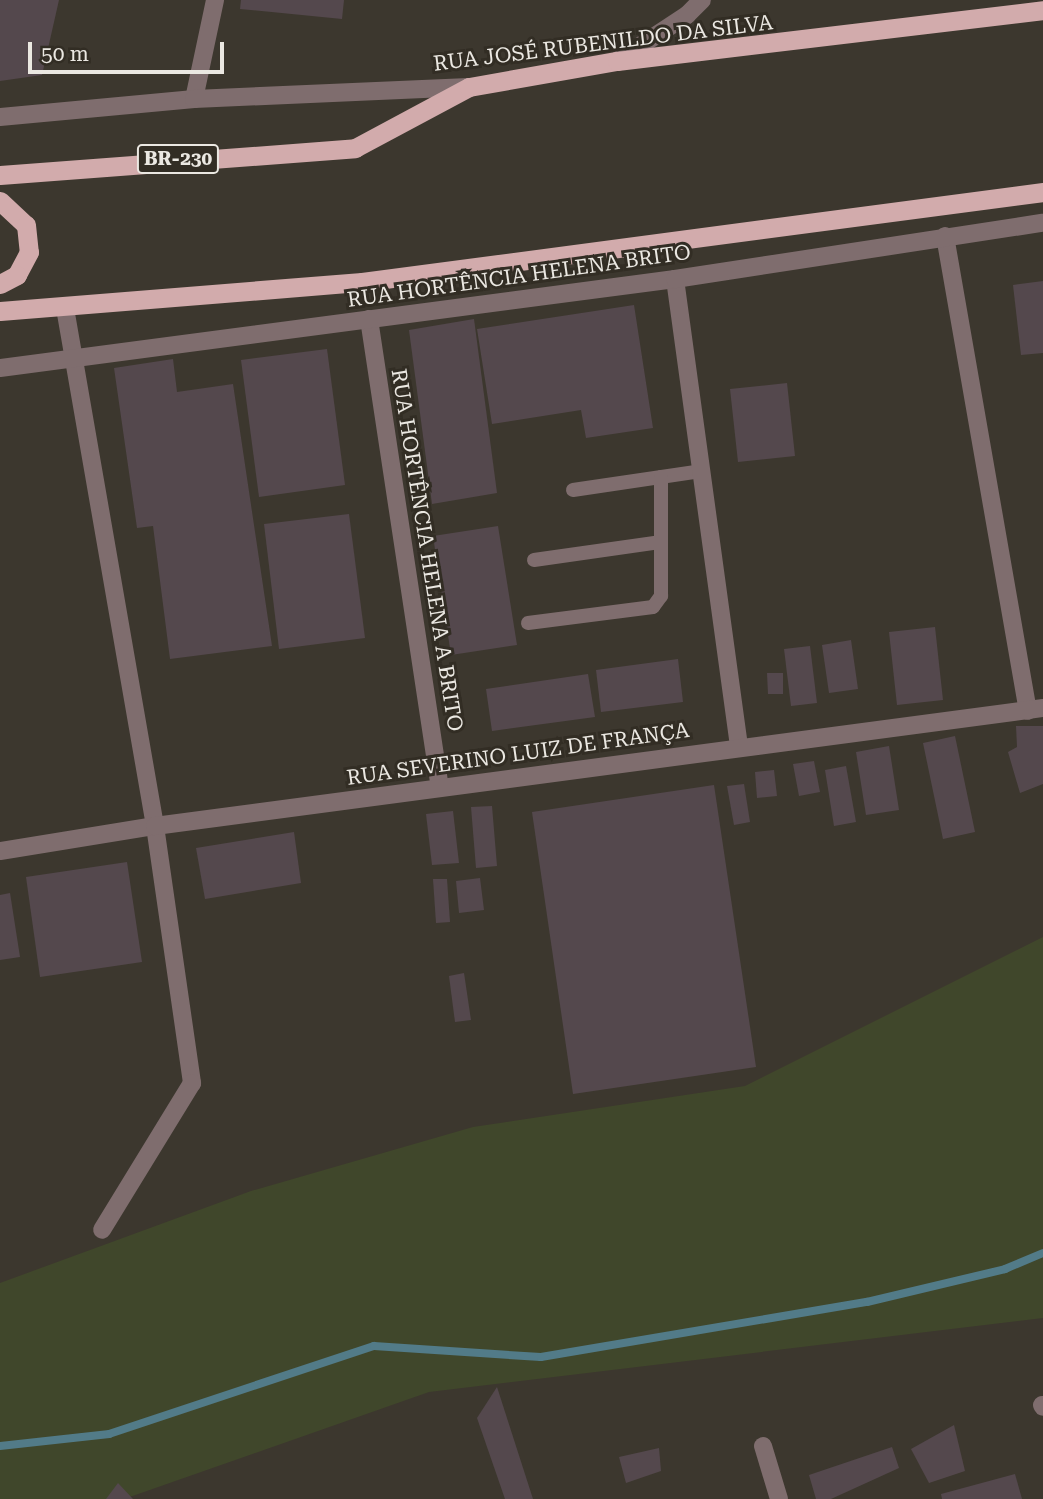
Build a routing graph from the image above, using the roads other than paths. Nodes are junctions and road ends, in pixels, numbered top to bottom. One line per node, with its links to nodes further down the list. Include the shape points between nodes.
1 (215, 0): 6 (street)
2 (702, 0): 4 (street)
3 (1043, 10): 4 (highway, RUA JOSÉ RUBENILDO DA SILVA)
4 (617, 61): 5 (highway, RUA JOSÉ RUBENILDO DA SILVA)
5 (469, 88): 6 (street, RUA JOSÉ RUBENILDO DA SILVA); 8 (highway, BR-230, via 355,148)
6 (194, 99): 7 (street, RUA JOSÉ RUBENILDO DA SILVA)
7 (0, 117)
8 (0, 175)
9 (1043, 191): 15 (highway, RUA HORTÊNCIA HELENA BRITO, via 362,282)
10 (0, 201): 14 (highway, via 26,225 29,252 16,275)
11 (1043, 223): 12 (street, RUA HORTÊNCIA HELENA BRITO)
12 (945, 236): 13 (street, RUA HORTÊNCIA HELENA BRITO); 26 (street)
13 (675, 279): 17 (street, RUA HORTÊNCIA HELENA BRITO); 20 (street)
14 (0, 284)
15 (65, 308): 16 (highway, RUA HORTÊNCIA HELENA BRITO); 18 (street)
16 (0, 311)
17 (369, 319): 18 (street, RUA HORTÊNCIA HELENA BRITO); 28 (street, RUA HORTÊNCIA HELENA A BRITO)
18 (72, 359): 19 (street, RUA HORTÊNCIA HELENA BRITO); 29 (street)
19 (0, 368)
20 (701, 471): 21 (lane); 27 (street)
21 (661, 477): 22 (lane); 23 (lane)
22 (573, 490)
23 (660, 542): 24 (lane); 25 (lane, via 661,596 653,607)
24 (534, 560)
25 (528, 623)
26 (1036, 709): 27 (street, RUA SEVERINO LUIZ DE FRANÇA)
27 (739, 747): 28 (street, RUA SEVERINO LUIZ DE FRANÇA)
28 (440, 787): 29 (street, RUA SEVERINO LUIZ DE FRANÇA)
29 (155, 826): 30 (street, RUA SEVERINO LUIZ DE FRANÇA); 31 (street, via 192,1083)
30 (0, 851)
31 (102, 1230)
32 (763, 1446): 33 (street)
33 (779, 1499)

